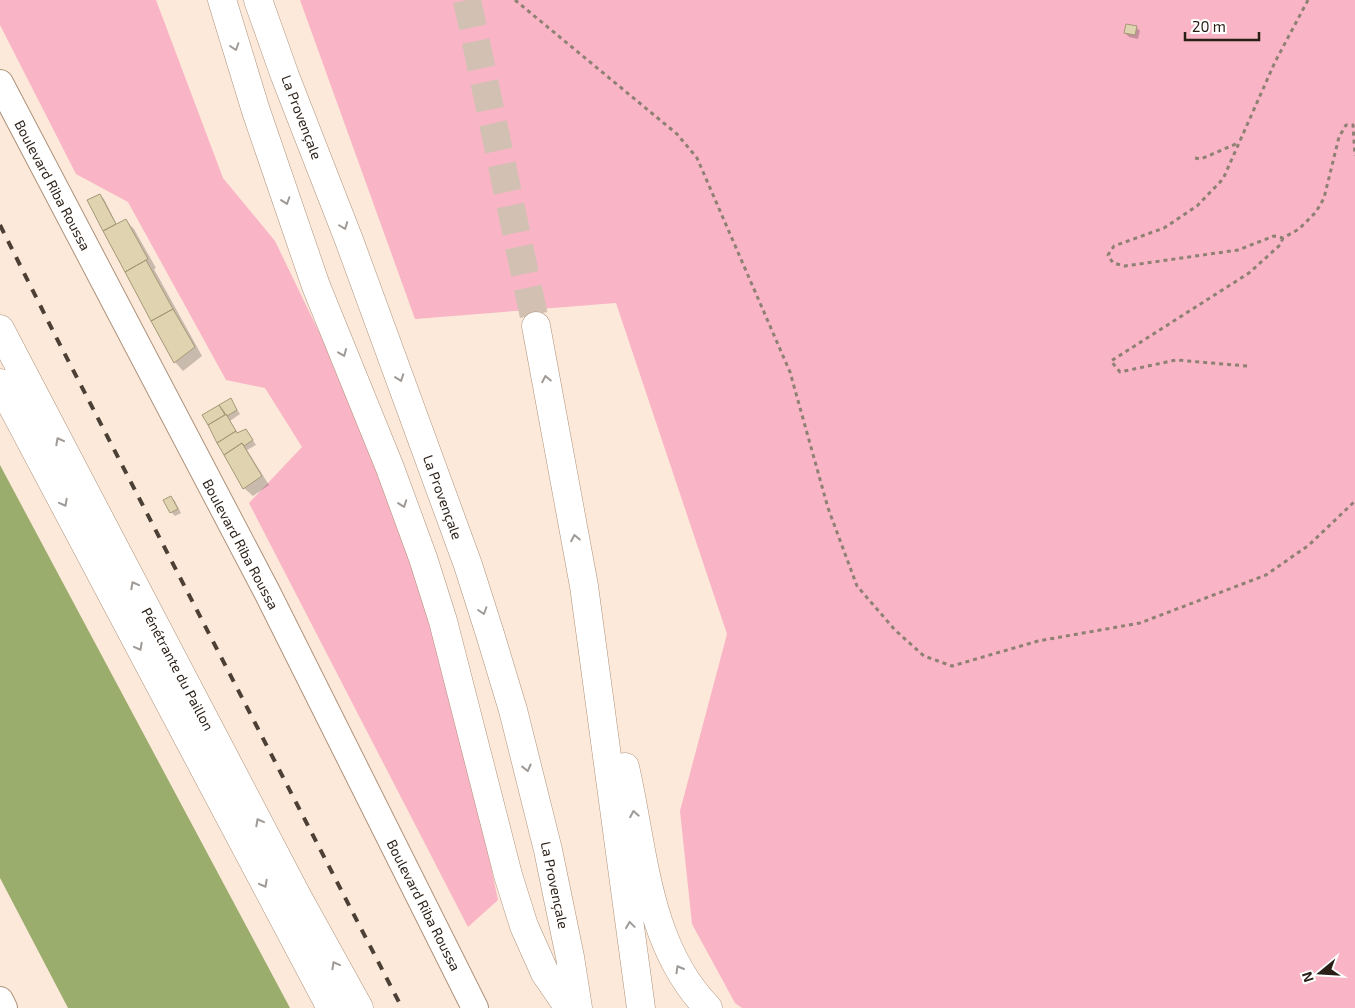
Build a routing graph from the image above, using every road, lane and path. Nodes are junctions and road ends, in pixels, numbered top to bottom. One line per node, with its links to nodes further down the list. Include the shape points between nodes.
1 (222, 0): 21 (main road, one-way to 21, via 309,268 390,468 429,576 524,926 546,973)
2 (258, 0): 22 (main road, La Provençale, one-way to 22, via 349,240 488,625 548,850)
3 (515, 0): 14 (path, via 677,134 697,158 790,372 828,508 858,586 895,630 924,656 952,666 1038,641 1140,623 1266,575 1310,544)
4 (1308, 0): 6 (path)
5 (0, 82): 20 (street, Boulevard Riba Roussa, via 267,592)
6 (1238, 143): 8 (path, via 1201,159); 9 (path, via 1223,178 1197,206 1164,228 1114,246 1108,255 1113,263 1125,266 1238,250 1274,236)
7 (1355, 156): 9 (path, via 1353,125 1346,125 1339,137 1324,198 1316,212 1299,229)
8 (1195, 158)
9 (1283, 238): 12 (path, via 1280,245 1249,273 1111,361 1120,372 1176,360)
10 (536, 326): 15 (main road, one-way to 10)
11 (0, 329): 19 (main road, Pénétrante du Paillon, one-way to 11)
12 (1247, 366)
13 (0, 383): 18 (main road, Pénétrante du Paillon, one-way to 18)
14 (1355, 501)
15 (584, 586): 23 (main road, one-way to 15); 24 (main road, one-way to 15, via 670,953 656,916)
16 (0, 1000): 17 (street)
17 (4, 1008)
18 (331, 1008)
19 (359, 1008)
20 (475, 1008)
21 (569, 1008)
22 (578, 1008)
23 (641, 1008)
24 (708, 1008)

